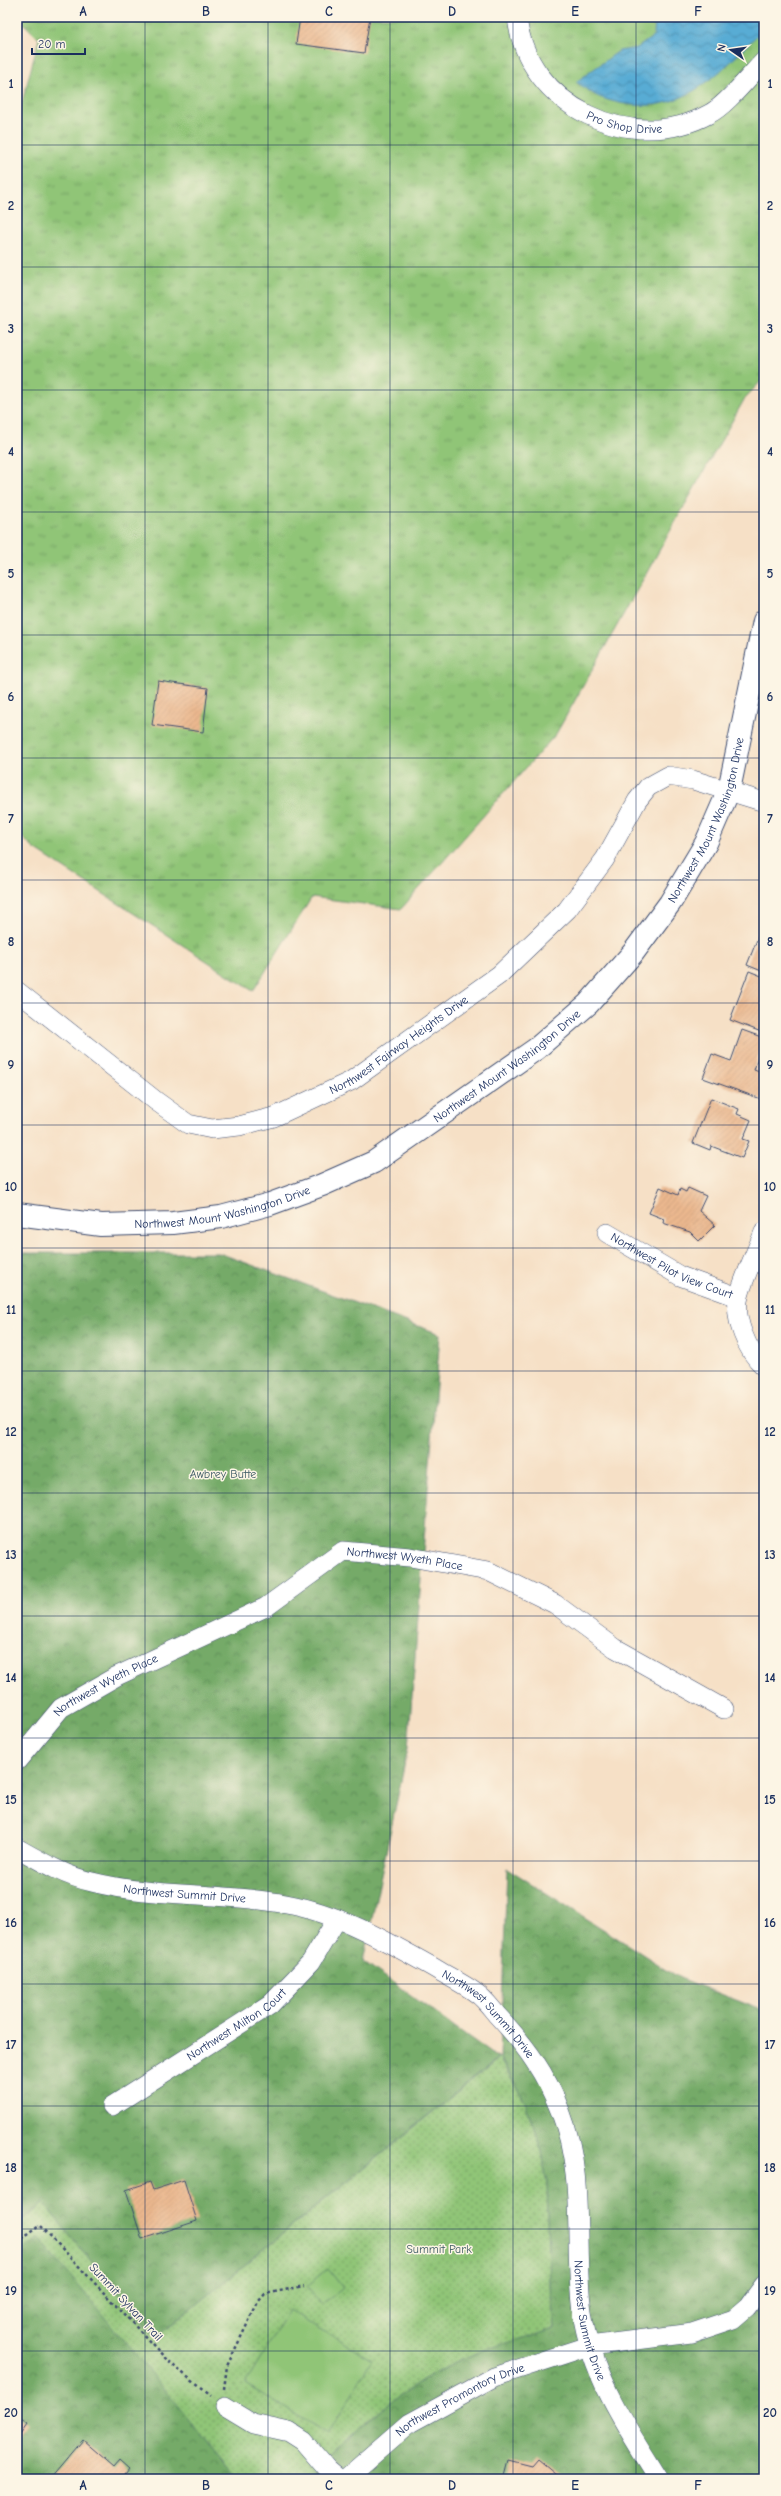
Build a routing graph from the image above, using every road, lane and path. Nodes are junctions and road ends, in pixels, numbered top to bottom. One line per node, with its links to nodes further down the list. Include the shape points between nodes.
1 (517, 17): 2 (street, Pro Shop Drive, via 518,32 533,67 551,90 588,115 616,127 653,130 683,126 711,114)
2 (764, 61)
3 (764, 621): 4 (main road, Northwest Mount Washington Drive)
4 (729, 790): 5 (street, Northwest Fairway Heights Drive); 6 (street, Northwest Fairway Heights Drive, via 668,776 648,787 637,801 605,859 567,910 498,975 351,1081 274,1117 239,1126 212,1129 188,1124); 7 (main road, Northwest Mount Washington Drive, via 706,843 670,902 633,952 588,1004 536,1049 374,1162 314,1188 221,1217 173,1223 102,1225 30,1218)
5 (764, 802)
6 (17, 991)
7 (17, 1214)
8 (764, 1232): 10 (street)
9 (607, 1233): 10 (street, Northwest Pilot View Court, via 680,1276)
10 (738, 1297): 11 (street, via 740,1326 746,1343)
11 (764, 1366)
12 (724, 1709): 13 (street, Northwest Wyeth Place, via 615,1648 555,1604 488,1571 410,1557 343,1551 266,1607 116,1676 61,1708)
13 (17, 1761)
14 (17, 1848): 15 (street, Northwest Summit Drive, via 48,1866 90,1882 147,1892 236,1896 290,1904)
15 (337, 1919): 16 (street, Northwest Milton Court, via 311,1962 270,2005); 20 (street, Northwest Summit Drive, via 408,1953 477,1993 528,2049 552,2088 571,2143 576,2186 582,2311)
16 (112, 2106)
17 (17, 2242): 21 (path, Summit Sylvan Trail, via 40,2225 169,2362)
18 (764, 2285): 20 (street, Northwest Promontory Drive, via 734,2319 692,2333)
19 (304, 2286): 21 (path, via 265,2294 258,2302 227,2366)
20 (589, 2346): 23 (street, Northwest Promontory Drive, via 494,2377 473,2388 410,2423); 24 (street, Northwest Summit Drive, via 611,2400)
21 (225, 2407): 22 (street, via 253,2424 289,2432 303,2441)
22 (339, 2479)
23 (345, 2479)
24 (659, 2479)

